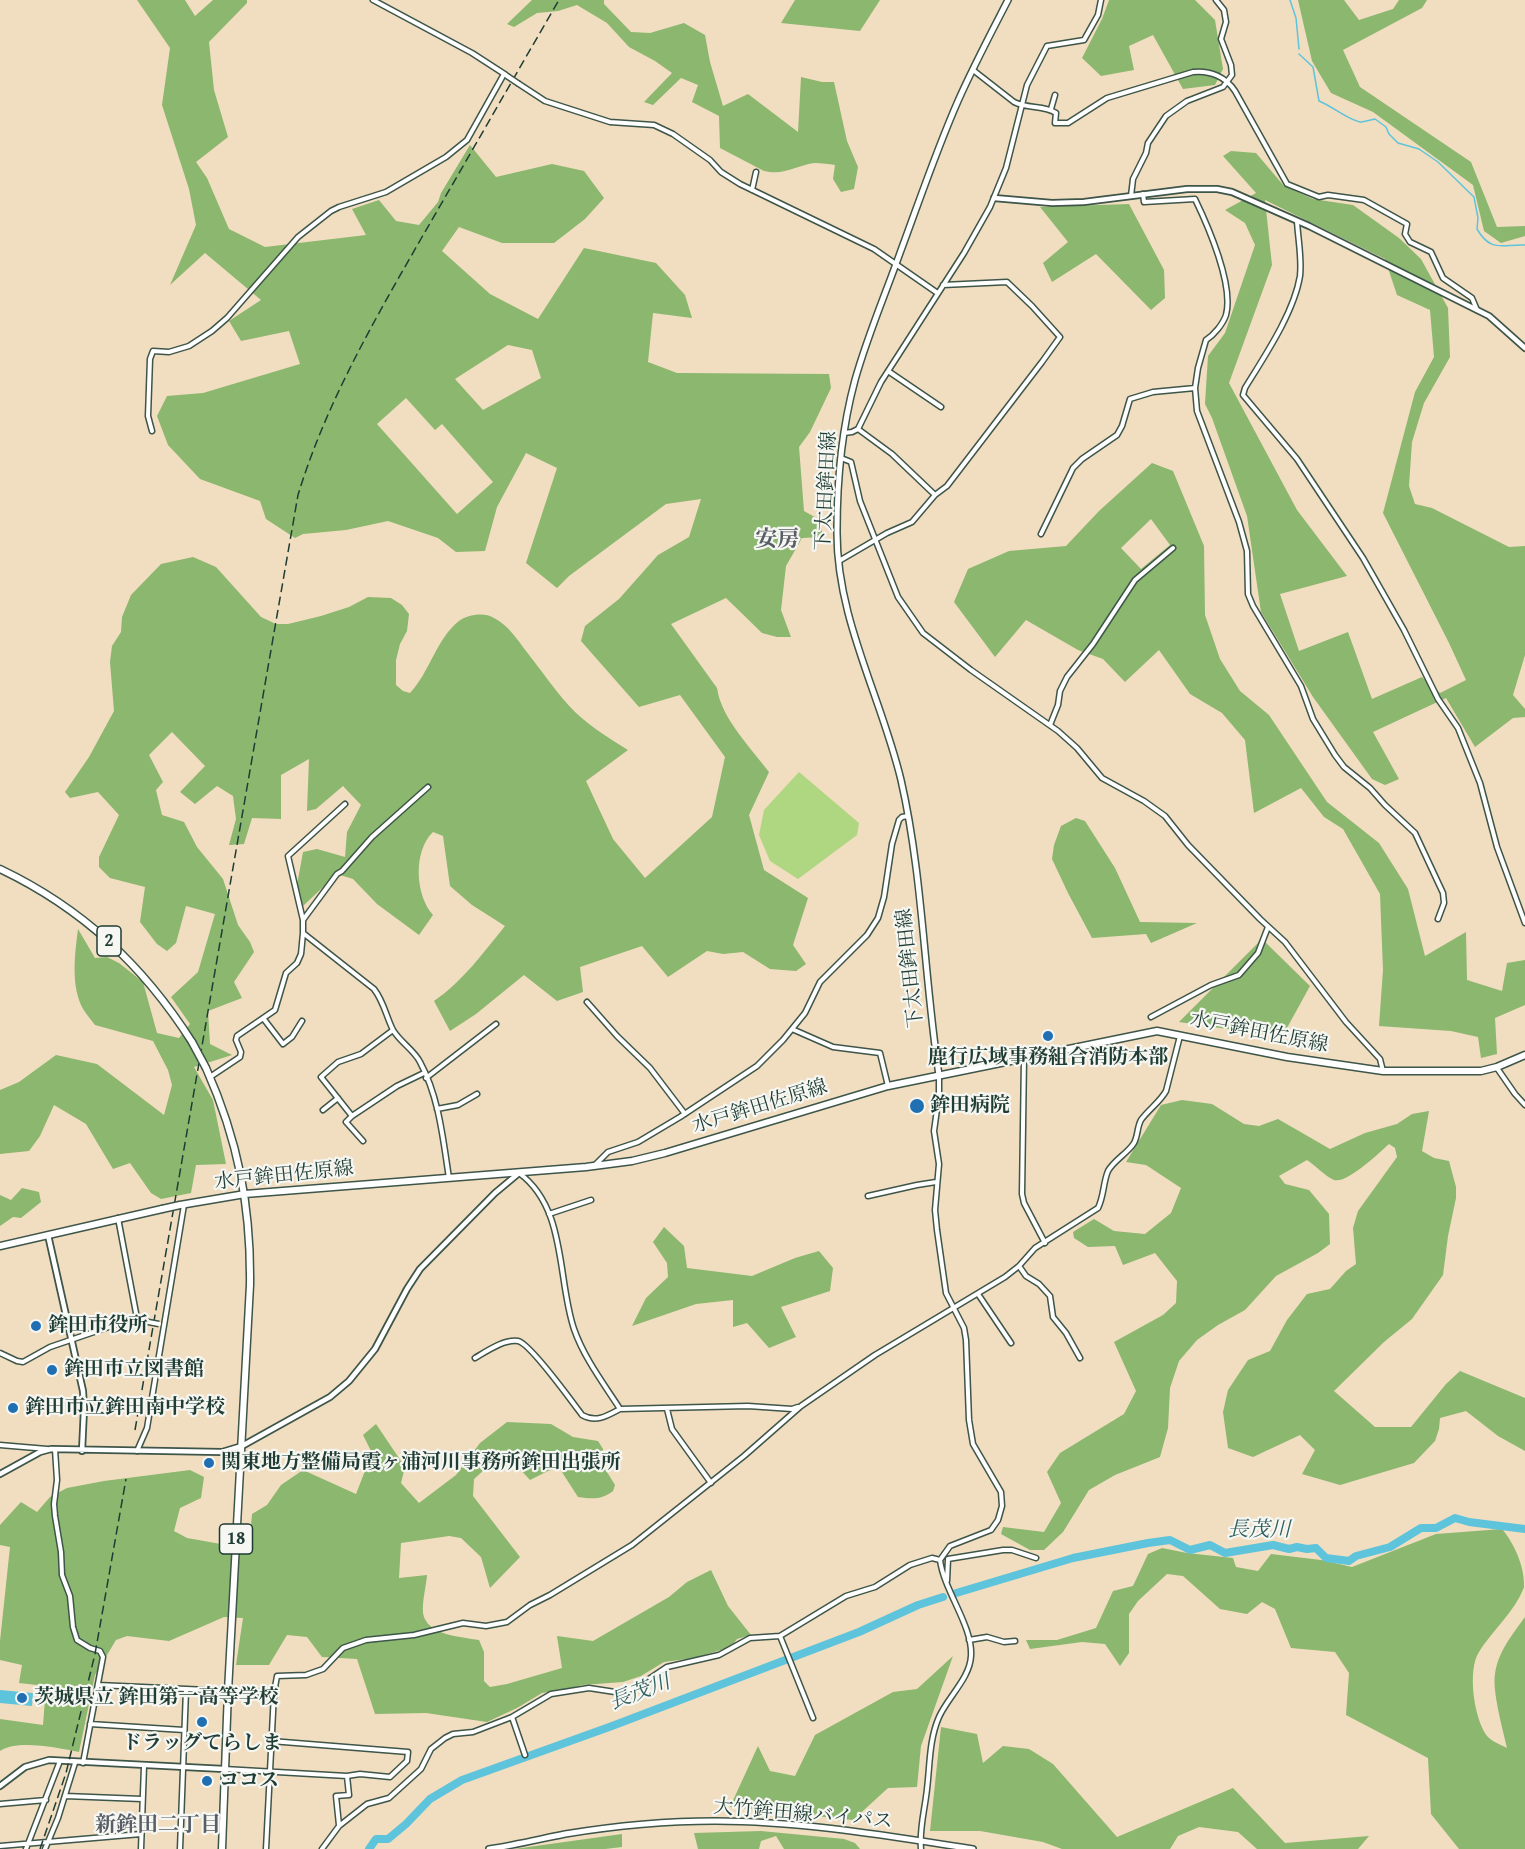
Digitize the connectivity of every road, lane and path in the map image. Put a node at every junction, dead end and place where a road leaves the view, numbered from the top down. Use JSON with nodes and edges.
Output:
{"nodes":[{"id":1,"x":373,"y":0,"type":"edge"},
{"id":2,"x":1008,"y":0,"type":"edge"},
{"id":3,"x":1101,"y":0,"type":"edge"},
{"id":4,"x":1216,"y":0,"type":"edge"},
{"id":5,"x":973,"y":70,"type":"junction"},
{"id":6,"x":505,"y":75,"type":"junction"},
{"id":7,"x":1228,"y":81,"type":"junction"},
{"id":8,"x":1055,"y":96,"type":"dead end"},
{"id":9,"x":1021,"y":106,"type":"junction"},
{"id":10,"x":1051,"y":109,"type":"junction"},
{"id":11,"x":756,"y":172,"type":"dead end"},
{"id":12,"x":752,"y":190,"type":"junction"},
{"id":13,"x":1143,"y":194,"type":"junction"},
{"id":14,"x":1131,"y":196,"type":"junction"},
{"id":15,"x":994,"y":198,"type":"junction"},
{"id":16,"x":1297,"y":220,"type":"junction"},
{"id":17,"x":896,"y":265,"type":"junction"},
{"id":18,"x":942,"y":285,"type":"junction"},
{"id":19,"x":937,"y":292,"type":"junction"},
{"id":20,"x":1478,"y":310,"type":"junction"},
{"id":21,"x":1525,"y":348,"type":"edge"},
{"id":22,"x":888,"y":370,"type":"junction"},
{"id":23,"x":1195,"y":388,"type":"junction"},
{"id":24,"x":941,"y":407,"type":"dead end"},
{"id":25,"x":858,"y":429,"type":"junction"},
{"id":26,"x":152,"y":431,"type":"dead end"},
{"id":27,"x":844,"y":433,"type":"junction"},
{"id":28,"x":841,"y":458,"type":"junction"},
{"id":29,"x":935,"y":495,"type":"junction"},
{"id":30,"x":1041,"y":534,"type":"dead end"},
{"id":31,"x":874,"y":540,"type":"junction"},
{"id":32,"x":1173,"y":548,"type":"dead end"},
{"id":33,"x":839,"y":561,"type":"junction"},
{"id":34,"x":1050,"y":724,"type":"junction"},
{"id":35,"x":428,"y":787,"type":"dead end"},
{"id":36,"x":345,"y":804,"type":"dead end"},
{"id":37,"x":908,"y":816,"type":"junction"},
{"id":38,"x":0,"y":869,"type":"edge"},
{"id":39,"x":1438,"y":920,"type":"dead end"},
{"id":40,"x":303,"y":921,"type":"junction"},
{"id":41,"x":1525,"y":923,"type":"edge"},
{"id":42,"x":1268,"y":927,"type":"junction"},
{"id":43,"x":303,"y":933,"type":"junction"},
{"id":44,"x":587,"y":1002,"type":"dead end"},
{"id":45,"x":1151,"y":1017,"type":"dead end"},
{"id":46,"x":263,"y":1018,"type":"junction"},
{"id":47,"x":302,"y":1021,"type":"dead end"},
{"id":48,"x":496,"y":1024,"type":"dead end"},
{"id":49,"x":792,"y":1029,"type":"junction"},
{"id":50,"x":393,"y":1030,"type":"junction"},
{"id":51,"x":1180,"y":1035,"type":"junction"},
{"id":52,"x":1525,"y":1055,"type":"edge"},
{"id":53,"x":1024,"y":1058,"type":"junction"},
{"id":54,"x":1497,"y":1067,"type":"junction"},
{"id":55,"x":1383,"y":1071,"type":"junction"},
{"id":56,"x":939,"y":1075,"type":"junction"},
{"id":57,"x":425,"y":1076,"type":"junction"},
{"id":58,"x":210,"y":1077,"type":"junction"},
{"id":59,"x":888,"y":1086,"type":"junction"},
{"id":60,"x":477,"y":1094,"type":"dead end"},
{"id":61,"x":338,"y":1098,"type":"junction"},
{"id":62,"x":1525,"y":1105,"type":"edge"},
{"id":63,"x":437,"y":1109,"type":"junction"},
{"id":64,"x":323,"y":1110,"type":"dead end"},
{"id":65,"x":685,"y":1114,"type":"junction"},
{"id":66,"x":352,"y":1116,"type":"junction"},
{"id":67,"x":363,"y":1141,"type":"dead end"},
{"id":68,"x":594,"y":1166,"type":"junction"},
{"id":69,"x":519,"y":1173,"type":"junction"},
{"id":70,"x":449,"y":1178,"type":"junction"},
{"id":71,"x":936,"y":1182,"type":"junction"},
{"id":72,"x":245,"y":1194,"type":"junction"},
{"id":73,"x":868,"y":1196,"type":"dead end"},
{"id":74,"x":591,"y":1200,"type":"dead end"},
{"id":75,"x":182,"y":1205,"type":"junction"},
{"id":76,"x":549,"y":1214,"type":"junction"},
{"id":77,"x":117,"y":1218,"type":"junction"},
{"id":78,"x":48,"y":1235,"type":"junction"},
{"id":79,"x":1045,"y":1243,"type":"junction"},
{"id":80,"x":0,"y":1246,"type":"edge"},
{"id":81,"x":1019,"y":1266,"type":"junction"},
{"id":82,"x":978,"y":1294,"type":"junction"},
{"id":83,"x":954,"y":1309,"type":"junction"},
{"id":84,"x":135,"y":1318,"type":"junction"},
{"id":85,"x":165,"y":1325,"type":"junction"},
{"id":86,"x":71,"y":1340,"type":"junction"},
{"id":87,"x":1011,"y":1343,"type":"dead end"},
{"id":88,"x":0,"y":1353,"type":"edge"},
{"id":89,"x":475,"y":1358,"type":"dead end"},
{"id":90,"x":1080,"y":1358,"type":"dead end"},
{"id":91,"x":801,"y":1406,"type":"junction"},
{"id":92,"x":620,"y":1409,"type":"junction"},
{"id":93,"x":667,"y":1409,"type":"junction"},
{"id":94,"x":0,"y":1445,"type":"edge"},
{"id":95,"x":242,"y":1446,"type":"junction"},
{"id":96,"x":47,"y":1449,"type":"junction"},
{"id":97,"x":55,"y":1449,"type":"junction"},
{"id":98,"x":82,"y":1450,"type":"junction"},
{"id":99,"x":137,"y":1452,"type":"junction"},
{"id":100,"x":0,"y":1474,"type":"edge"},
{"id":101,"x":711,"y":1483,"type":"junction"},
{"id":102,"x":1036,"y":1558,"type":"dead end"},
{"id":103,"x":940,"y":1560,"type":"junction"},
{"id":104,"x":946,"y":1581,"type":"junction"},
{"id":105,"x":780,"y":1636,"type":"junction"},
{"id":106,"x":969,"y":1640,"type":"junction"},
{"id":107,"x":1015,"y":1641,"type":"dead end"},
{"id":108,"x":98,"y":1685,"type":"junction"},
{"id":109,"x":186,"y":1690,"type":"junction"},
{"id":110,"x":228,"y":1691,"type":"junction"},
{"id":111,"x":273,"y":1694,"type":"junction"},
{"id":112,"x":512,"y":1717,"type":"junction"},
{"id":113,"x":813,"y":1718,"type":"dead end"},
{"id":114,"x":90,"y":1724,"type":"junction"},
{"id":115,"x":184,"y":1730,"type":"junction"},
{"id":116,"x":271,"y":1742,"type":"junction"},
{"id":117,"x":525,"y":1755,"type":"dead end"},
{"id":118,"x":60,"y":1761,"type":"junction"},
{"id":119,"x":75,"y":1762,"type":"junction"},
{"id":120,"x":82,"y":1763,"type":"junction"},
{"id":121,"x":144,"y":1766,"type":"junction"},
{"id":122,"x":182,"y":1768,"type":"junction"},
{"id":123,"x":225,"y":1770,"type":"junction"},
{"id":124,"x":270,"y":1772,"type":"junction"},
{"id":125,"x":347,"y":1776,"type":"junction"},
{"id":126,"x":0,"y":1786,"type":"edge"},
{"id":127,"x":65,"y":1796,"type":"junction"},
{"id":128,"x":142,"y":1799,"type":"junction"},
{"id":129,"x":46,"y":1800,"type":"junction"},
{"id":130,"x":0,"y":1804,"type":"edge"},
{"id":131,"x":339,"y":1826,"type":"junction"},
{"id":132,"x":141,"y":1834,"type":"junction"},
{"id":133,"x":920,"y":1841,"type":"junction"},
{"id":134,"x":48,"y":1842,"type":"junction"},
{"id":135,"x":29,"y":1843,"type":"junction"},
{"id":136,"x":0,"y":1846,"type":"edge"},
{"id":137,"x":26,"y":1849,"type":"edge"},
{"id":138,"x":45,"y":1849,"type":"edge"},
{"id":139,"x":141,"y":1849,"type":"edge"},
{"id":140,"x":180,"y":1849,"type":"edge"},
{"id":141,"x":222,"y":1849,"type":"edge"},
{"id":142,"x":266,"y":1849,"type":"edge"},
{"id":143,"x":322,"y":1849,"type":"edge"},
{"id":144,"x":489,"y":1849,"type":"edge"},
{"id":145,"x":921,"y":1849,"type":"edge"},
{"id":146,"x":973,"y":1849,"type":"edge"}],
"edges":[{"from":1,"to":6,"type":"street"},
{"from":2,"to":5,"type":"main road","name":"下太田鉾田線"},
{"from":3,"to":9,"type":"street"},
{"from":4,"to":7,"type":"street"},
{"from":5,"to":9,"type":"street"},
{"from":5,"to":17,"type":"main road","name":"下太田鉾田線"},
{"from":6,"to":12,"type":"street","bridge":true},
{"from":6,"to":26,"type":"street"},
{"from":7,"to":10,"type":"street"},
{"from":7,"to":14,"type":"street"},
{"from":7,"to":20,"type":"street"},
{"from":8,"to":10,"type":"street"},
{"from":9,"to":10,"type":"street"},
{"from":9,"to":15,"type":"street"},
{"from":11,"to":12,"type":"street"},
{"from":12,"to":17,"type":"street"},
{"from":13,"to":14,"type":"street"},
{"from":13,"to":16,"type":"street"},
{"from":13,"to":23,"type":"street"},
{"from":14,"to":15,"type":"street"},
{"from":15,"to":18,"type":"street"},
{"from":16,"to":20,"type":"street"},
{"from":16,"to":41,"type":"street"},
{"from":17,"to":19,"type":"street"},
{"from":17,"to":27,"type":"main road","name":"下太田鉾田線"},
{"from":18,"to":19,"type":"street"},
{"from":18,"to":29,"type":"street"},
{"from":19,"to":22,"type":"street"},
{"from":20,"to":21,"type":"street"},
{"from":22,"to":24,"type":"street"},
{"from":22,"to":25,"type":"street"},
{"from":23,"to":30,"type":"street"},
{"from":23,"to":39,"type":"street"},
{"from":25,"to":27,"type":"street"},
{"from":25,"to":29,"type":"street"},
{"from":27,"to":28,"type":"main road","name":"下太田鉾田線"},
{"from":28,"to":31,"type":"street"},
{"from":28,"to":33,"type":"main road","name":"下太田鉾田線"},
{"from":29,"to":31,"type":"street"},
{"from":31,"to":33,"type":"street"},
{"from":31,"to":34,"type":"street"},
{"from":32,"to":34,"type":"street"},
{"from":33,"to":37,"type":"main road","name":"下太田鉾田線"},
{"from":34,"to":42,"type":"street"},
{"from":35,"to":40,"type":"street"},
{"from":36,"to":40,"type":"street"},
{"from":37,"to":49,"type":"street"},
{"from":37,"to":56,"type":"main road","name":"下太田鉾田線"},
{"from":38,"to":58,"type":"main road","number":"2","bridge":true},
{"from":40,"to":43,"type":"street"},
{"from":42,"to":45,"type":"street"},
{"from":42,"to":55,"type":"street"},
{"from":43,"to":46,"type":"street"},
{"from":43,"to":50,"type":"street"},
{"from":44,"to":65,"type":"street"},
{"from":46,"to":47,"type":"street"},
{"from":46,"to":58,"type":"street"},
{"from":48,"to":57,"type":"street"},
{"from":49,"to":59,"type":"street"},
{"from":49,"to":65,"type":"street"},
{"from":50,"to":57,"type":"street"},
{"from":50,"to":61,"type":"street"},
{"from":51,"to":53,"type":"main road","name":"水戸鉾田佐原線"},
{"from":51,"to":55,"type":"main road","name":"水戸鉾田佐原線"},
{"from":51,"to":79,"type":"street"},
{"from":52,"to":54,"type":"main road","name":"水戸鉾田佐原線"},
{"from":53,"to":56,"type":"main road","name":"水戸鉾田佐原線"},
{"from":53,"to":79,"type":"street"},
{"from":54,"to":55,"type":"main road","name":"水戸鉾田佐原線"},
{"from":54,"to":62,"type":"street"},
{"from":56,"to":59,"type":"main road","name":"水戸鉾田佐原線"},
{"from":56,"to":71,"type":"street"},
{"from":57,"to":63,"type":"street"},
{"from":57,"to":66,"type":"street"},
{"from":58,"to":72,"type":"main road","number":"2"},
{"from":59,"to":68,"type":"main road","name":"水戸鉾田佐原線"},
{"from":60,"to":63,"type":"street"},
{"from":61,"to":64,"type":"street"},
{"from":61,"to":66,"type":"street"},
{"from":63,"to":70,"type":"street"},
{"from":65,"to":68,"type":"street"},
{"from":66,"to":67,"type":"street"},
{"from":68,"to":69,"type":"main road","name":"水戸鉾田佐原線"},
{"from":69,"to":70,"type":"main road","name":"水戸鉾田佐原線"},
{"from":69,"to":76,"type":"street"},
{"from":69,"to":95,"type":"street"},
{"from":70,"to":72,"type":"main road","name":"水戸鉾田佐原線"},
{"from":71,"to":73,"type":"street"},
{"from":71,"to":83,"type":"street"},
{"from":72,"to":75,"type":"main road","name":"水戸鉾田佐原線"},
{"from":72,"to":95,"type":"main road","number":"18"},
{"from":74,"to":76,"type":"street"},
{"from":75,"to":77,"type":"main road","name":"水戸鉾田佐原線","bridge":true},
{"from":75,"to":85,"type":"street"},
{"from":76,"to":92,"type":"street"},
{"from":77,"to":78,"type":"main road","name":"水戸鉾田佐原線"},
{"from":77,"to":84,"type":"street"},
{"from":78,"to":80,"type":"main road","name":"水戸鉾田佐原線"},
{"from":78,"to":86,"type":"street"},
{"from":79,"to":81,"type":"street"},
{"from":81,"to":82,"type":"street"},
{"from":81,"to":90,"type":"street"},
{"from":82,"to":83,"type":"street"},
{"from":82,"to":87,"type":"street"},
{"from":83,"to":91,"type":"street"},
{"from":83,"to":103,"type":"street"},
{"from":84,"to":85,"type":"street","bridge":true},
{"from":84,"to":86,"type":"street"},
{"from":85,"to":99,"type":"street"},
{"from":86,"to":88,"type":"street"},
{"from":86,"to":98,"type":"street"},
{"from":89,"to":92,"type":"street"},
{"from":91,"to":93,"type":"street"},
{"from":91,"to":101,"type":"street"},
{"from":92,"to":93,"type":"street"},
{"from":93,"to":101,"type":"street"},
{"from":94,"to":96,"type":"street"},
{"from":95,"to":99,"type":"street"},
{"from":95,"to":110,"type":"main road","number":"18"},
{"from":96,"to":97,"type":"street"},
{"from":96,"to":100,"type":"street"},
{"from":97,"to":98,"type":"street"},
{"from":97,"to":108,"type":"street"},
{"from":98,"to":99,"type":"street"},
{"from":101,"to":111,"type":"street"},
{"from":102,"to":104,"type":"street"},
{"from":103,"to":104,"type":"street"},
{"from":103,"to":105,"type":"street"},
{"from":104,"to":106,"type":"street"},
{"from":105,"to":112,"type":"street"},
{"from":105,"to":113,"type":"street"},
{"from":106,"to":107,"type":"street"},
{"from":106,"to":133,"type":"street"},
{"from":108,"to":109,"type":"street"},
{"from":108,"to":114,"type":"street"},
{"from":109,"to":110,"type":"street"},
{"from":109,"to":115,"type":"street"},
{"from":110,"to":111,"type":"street"},
{"from":110,"to":123,"type":"main road","number":"18"},
{"from":111,"to":116,"type":"street"},
{"from":112,"to":117,"type":"street"},
{"from":112,"to":131,"type":"street"},
{"from":114,"to":115,"type":"street"},
{"from":114,"to":120,"type":"street"},
{"from":115,"to":122,"type":"street"},
{"from":116,"to":124,"type":"street"},
{"from":116,"to":125,"type":"street"},
{"from":118,"to":119,"type":"street"},
{"from":118,"to":126,"type":"street"},
{"from":118,"to":129,"type":"street"},
{"from":119,"to":120,"type":"street"},
{"from":119,"to":127,"type":"street"},
{"from":120,"to":121,"type":"street"},
{"from":121,"to":122,"type":"street"},
{"from":121,"to":128,"type":"street"},
{"from":122,"to":123,"type":"street"},
{"from":122,"to":140,"type":"street"},
{"from":123,"to":124,"type":"street"},
{"from":123,"to":141,"type":"main road","number":"18"},
{"from":124,"to":125,"type":"street"},
{"from":124,"to":142,"type":"street"},
{"from":125,"to":131,"type":"street"},
{"from":127,"to":128,"type":"street"},
{"from":127,"to":134,"type":"street"},
{"from":128,"to":132,"type":"street"},
{"from":129,"to":130,"type":"street"},
{"from":129,"to":135,"type":"street"},
{"from":131,"to":143,"type":"street"},
{"from":132,"to":134,"type":"street"},
{"from":132,"to":139,"type":"street"},
{"from":133,"to":144,"type":"main road","name":"大竹鉾田線バイパス"},
{"from":133,"to":145,"type":"street"},
{"from":133,"to":146,"type":"main road","name":"大竹鉾田線バイパス"},
{"from":134,"to":135,"type":"street"},
{"from":134,"to":138,"type":"street"},
{"from":135,"to":136,"type":"street"},
{"from":135,"to":137,"type":"street"}]}
